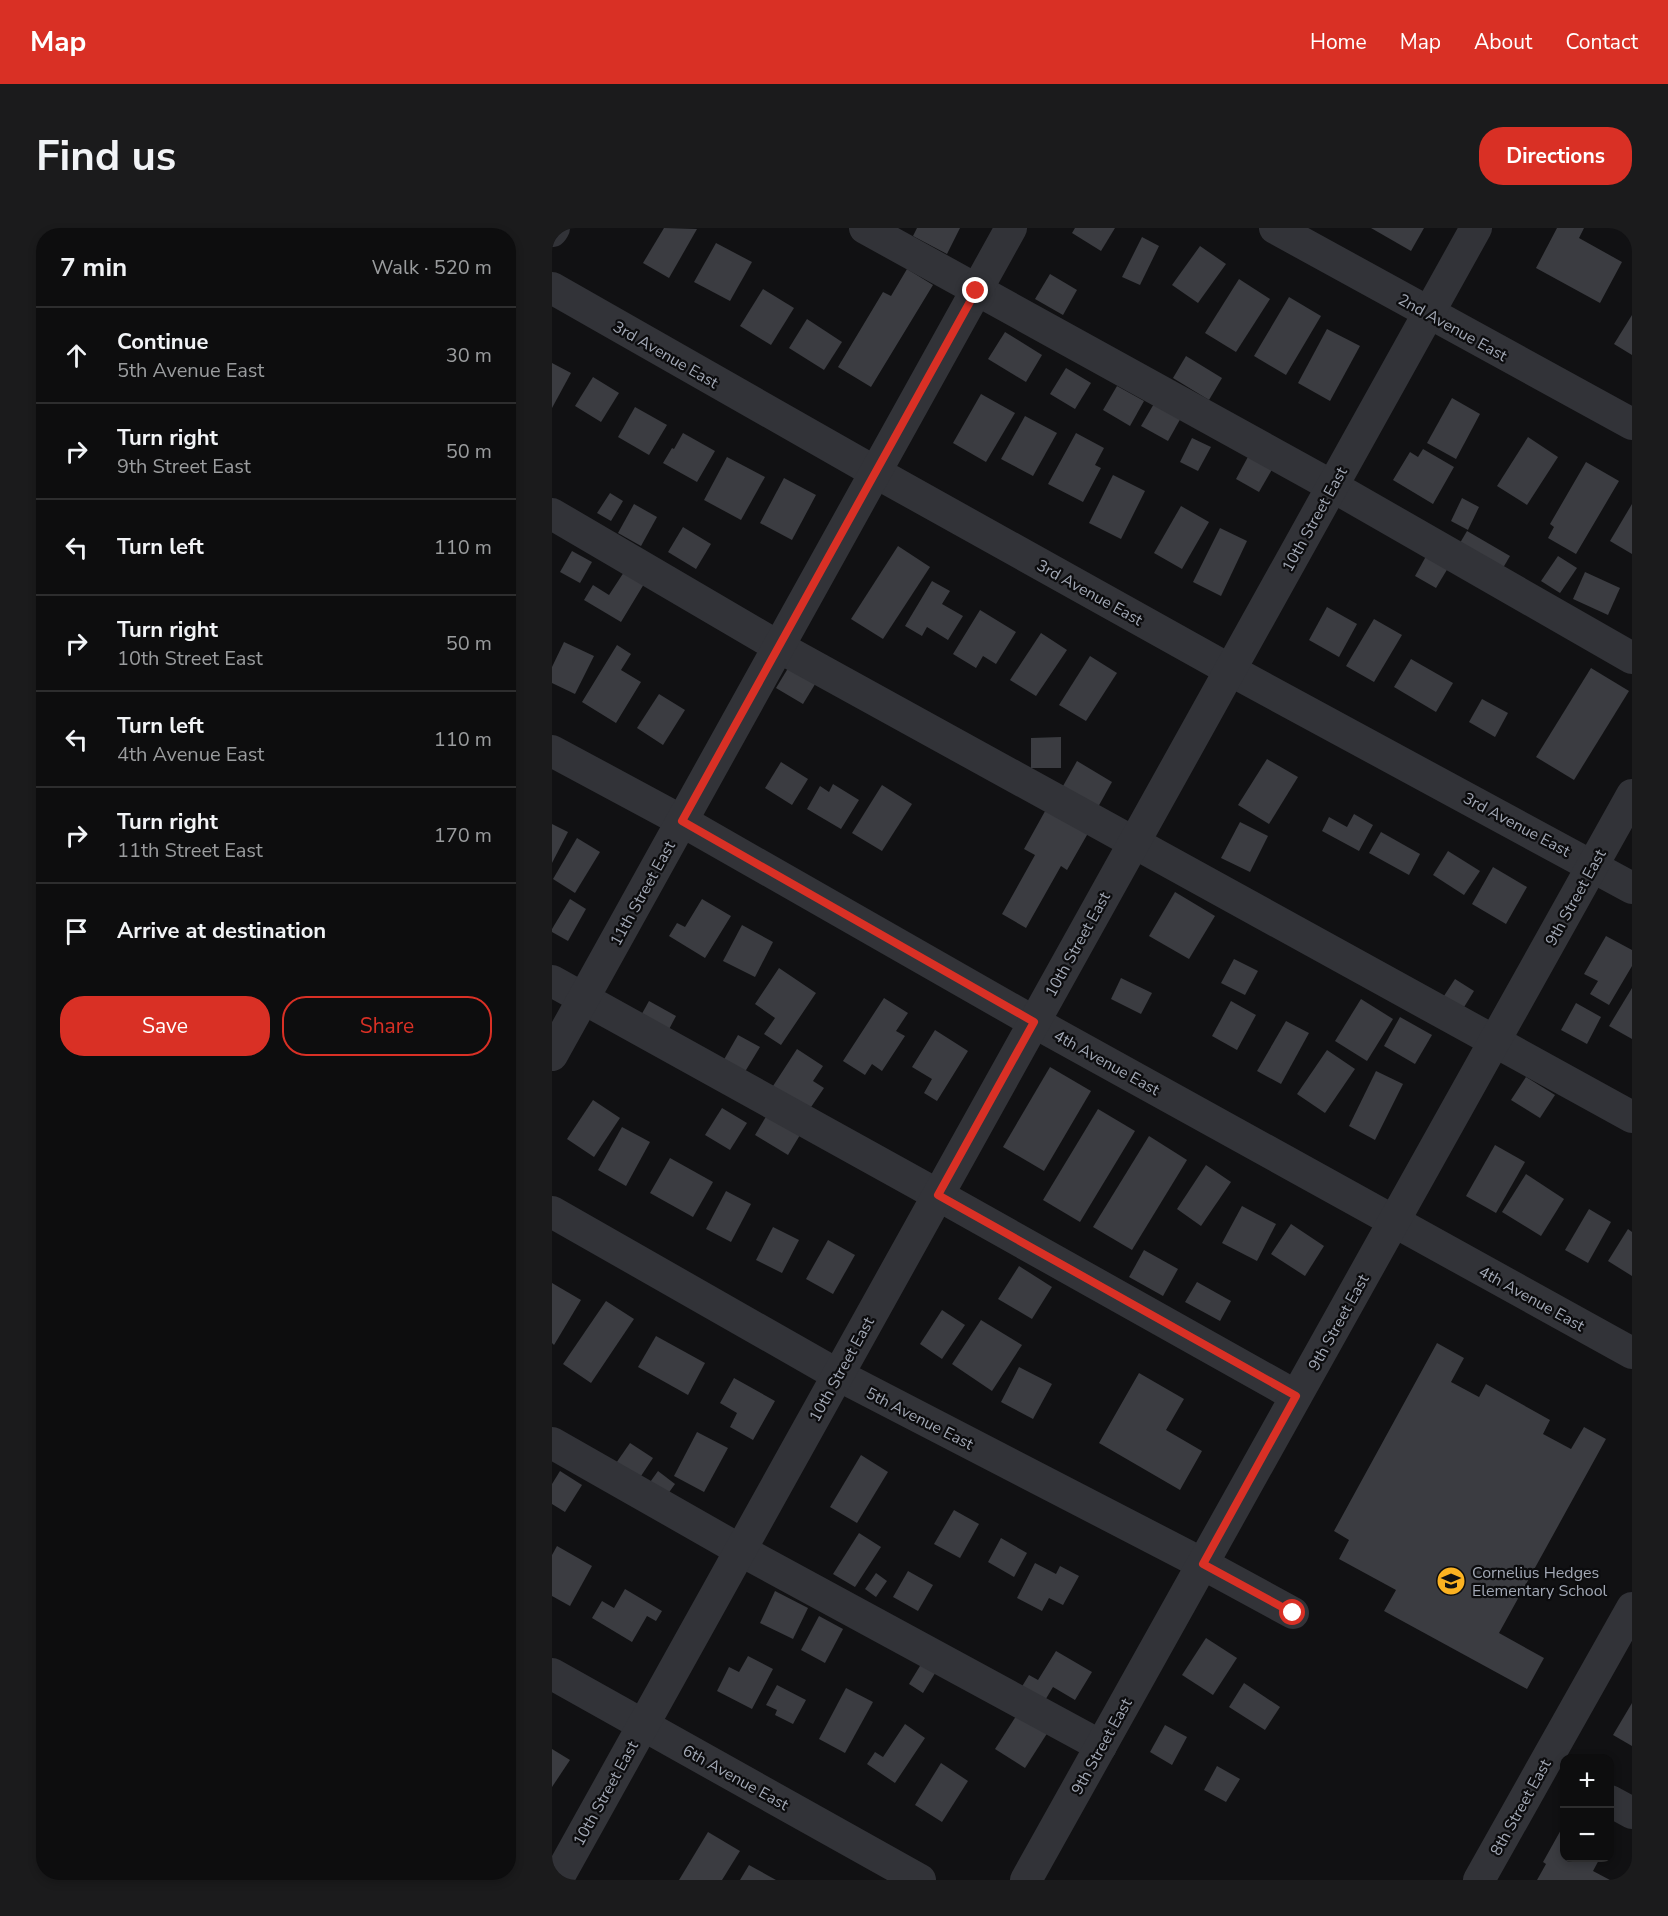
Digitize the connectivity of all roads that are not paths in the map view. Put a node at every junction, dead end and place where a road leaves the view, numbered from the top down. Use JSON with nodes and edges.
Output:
{"nodes":[{"id":1,"x":865,"y":228,"type":"edge"},
{"id":2,"x":1011,"y":228,"type":"edge"},
{"id":3,"x":1275,"y":228,"type":"edge"},
{"id":4,"x":1476,"y":228,"type":"edge"},
{"id":5,"x":552,"y":288,"type":"edge"},
{"id":6,"x":976,"y":291,"type":"junction"},
{"id":7,"x":1428,"y":313,"type":"junction"},
{"id":8,"x":1632,"y":424,"type":"edge"},
{"id":9,"x":875,"y":472,"type":"junction"},
{"id":10,"x":1332,"y":486,"type":"junction"},
{"id":11,"x":552,"y":514,"type":"edge"},
{"id":12,"x":778,"y":647,"type":"junction"},
{"id":13,"x":1632,"y":658,"type":"edge"},
{"id":14,"x":1230,"y":670,"type":"junction"},
{"id":15,"x":552,"y":751,"type":"edge"},
{"id":16,"x":1632,"y":795,"type":"edge"},
{"id":17,"x":682,"y":821,"type":"junction"},
{"id":18,"x":1134,"y":841,"type":"junction"},
{"id":19,"x":1593,"y":865,"type":"junction"},
{"id":20,"x":1632,"y":888,"type":"edge"},
{"id":21,"x":552,"y":981,"type":"edge"},
{"id":22,"x":583,"y":999,"type":"junction"},
{"id":23,"x":1034,"y":1022,"type":"junction"},
{"id":24,"x":1495,"y":1041,"type":"junction"},
{"id":25,"x":552,"y":1055,"type":"edge"},
{"id":26,"x":1632,"y":1117,"type":"edge"},
{"id":27,"x":938,"y":1195,"type":"junction"},
{"id":28,"x":552,"y":1212,"type":"edge"},
{"id":29,"x":1394,"y":1221,"type":"junction"},
{"id":30,"x":1632,"y":1353,"type":"edge"},
{"id":31,"x":838,"y":1375,"type":"junction"},
{"id":32,"x":1296,"y":1396,"type":"junction"},
{"id":33,"x":552,"y":1443,"type":"edge"},
{"id":34,"x":740,"y":1550,"type":"junction"},
{"id":35,"x":1203,"y":1564,"type":"junction"},
{"id":36,"x":1632,"y":1608,"type":"edge"},
{"id":37,"x":1293,"y":1613,"type":"dead end"},
{"id":38,"x":552,"y":1674,"type":"edge"},
{"id":39,"x":643,"y":1725,"type":"junction"},
{"id":40,"x":1101,"y":1746,"type":"junction"},
{"id":41,"x":1554,"y":1770,"type":"edge"},
{"id":42,"x":1614,"y":1803,"type":"edge"},
{"id":43,"x":1632,"y":1813,"type":"edge"},
{"id":44,"x":557,"y":1880,"type":"edge"},
{"id":45,"x":920,"y":1880,"type":"edge"},
{"id":46,"x":1026,"y":1880,"type":"edge"},
{"id":47,"x":1479,"y":1880,"type":"edge"}],
"edges":[{"from":1,"to":6,"type":"street"},
{"from":2,"to":6,"type":"street","name":"11th Street East"},
{"from":3,"to":7,"type":"street","name":"2nd Avenue East"},
{"from":4,"to":7,"type":"street","name":"10th Street East"},
{"from":5,"to":9,"type":"street","name":"3rd Avenue East"},
{"from":6,"to":9,"type":"street","name":"11th Street East"},
{"from":6,"to":10,"type":"street"},
{"from":7,"to":8,"type":"street","name":"2nd Avenue East"},
{"from":7,"to":10,"type":"street","name":"10th Street East"},
{"from":9,"to":12,"type":"street","name":"11th Street East"},
{"from":9,"to":14,"type":"street","name":"3rd Avenue East"},
{"from":10,"to":13,"type":"street"},
{"from":10,"to":14,"type":"street","name":"10th Street East"},
{"from":11,"to":12,"type":"street"},
{"from":12,"to":17,"type":"street","name":"11th Street East"},
{"from":12,"to":18,"type":"street"},
{"from":14,"to":18,"type":"street","name":"10th Street East"},
{"from":14,"to":19,"type":"street","name":"3rd Avenue East"},
{"from":15,"to":17,"type":"street","name":"4th Avenue East"},
{"from":16,"to":19,"type":"street","name":"9th Street East"},
{"from":17,"to":22,"type":"street","name":"11th Street East"},
{"from":17,"to":23,"type":"street","name":"4th Avenue East"},
{"from":18,"to":23,"type":"street","name":"10th Street East"},
{"from":18,"to":24,"type":"street"},
{"from":19,"to":20,"type":"street","name":"3rd Avenue East"},
{"from":19,"to":24,"type":"street","name":"9th Street East"},
{"from":21,"to":22,"type":"street"},
{"from":22,"to":25,"type":"street","name":"11th Street East"},
{"from":22,"to":27,"type":"street"},
{"from":23,"to":27,"type":"street","name":"10th Street East"},
{"from":23,"to":29,"type":"street","name":"4th Avenue East"},
{"from":24,"to":26,"type":"street"},
{"from":24,"to":29,"type":"street","name":"9th Street East"},
{"from":27,"to":31,"type":"street","name":"10th Street East"},
{"from":27,"to":32,"type":"street"},
{"from":28,"to":31,"type":"street","name":"5th Avenue East"},
{"from":29,"to":30,"type":"street","name":"4th Avenue East"},
{"from":29,"to":32,"type":"street","name":"9th Street East"},
{"from":31,"to":34,"type":"street","name":"10th Street East"},
{"from":31,"to":35,"type":"street","name":"5th Avenue East"},
{"from":32,"to":35,"type":"street","name":"9th Street East"},
{"from":33,"to":34,"type":"street"},
{"from":34,"to":39,"type":"street","name":"10th Street East"},
{"from":34,"to":40,"type":"street"},
{"from":35,"to":37,"type":"street","name":"5th Avenue East"},
{"from":35,"to":40,"type":"street","name":"9th Street East"},
{"from":36,"to":41,"type":"street","name":"8th Street East"},
{"from":38,"to":39,"type":"street","name":"6th Avenue East"},
{"from":39,"to":44,"type":"street","name":"10th Street East"},
{"from":39,"to":45,"type":"street","name":"6th Avenue East"},
{"from":40,"to":46,"type":"street","name":"9th Street East"},
{"from":41,"to":47,"type":"street","name":"8th Street East"},
{"from":42,"to":43,"type":"street"}]}
